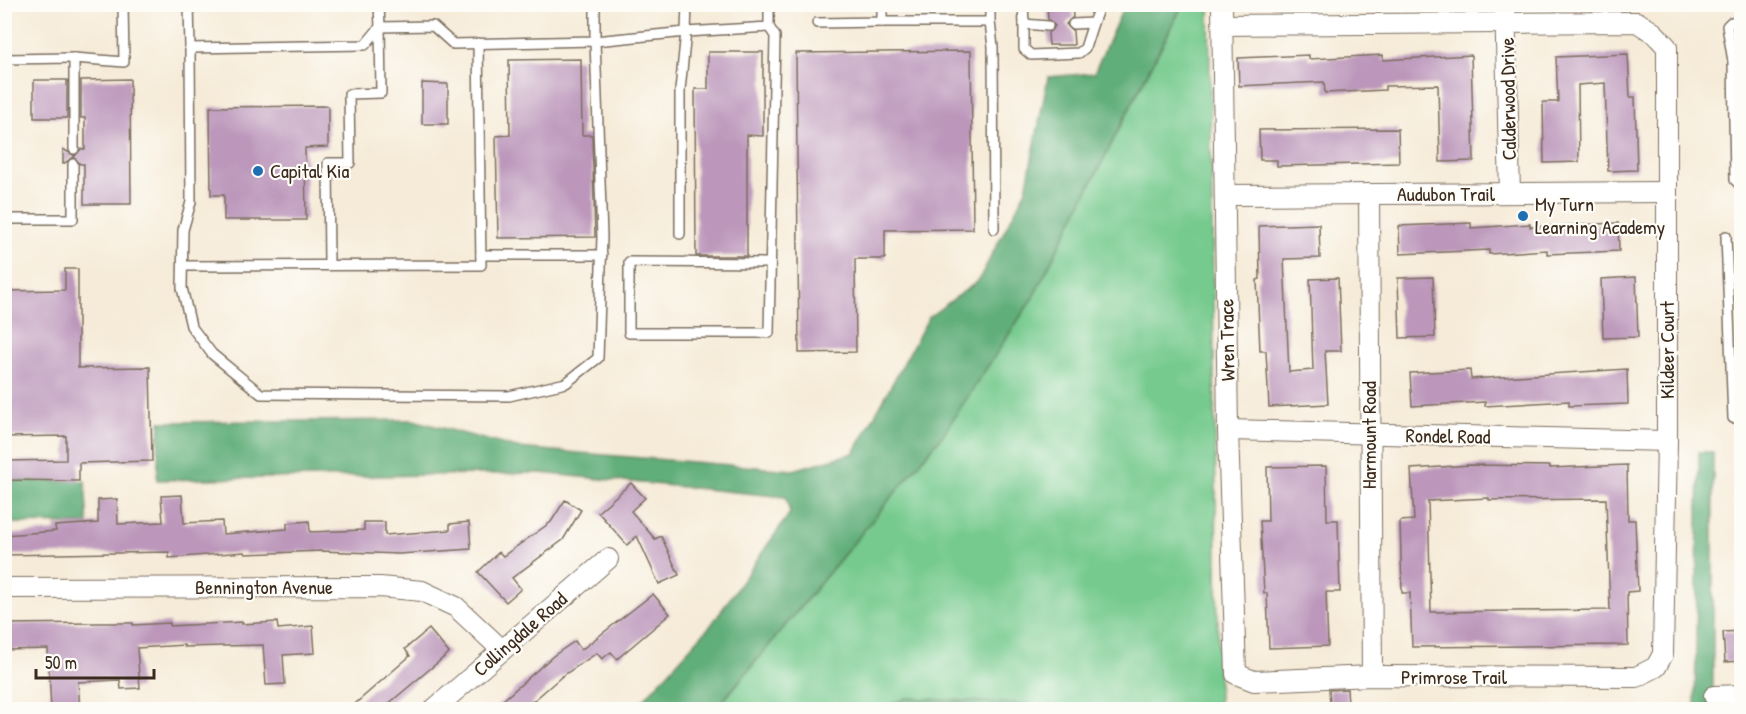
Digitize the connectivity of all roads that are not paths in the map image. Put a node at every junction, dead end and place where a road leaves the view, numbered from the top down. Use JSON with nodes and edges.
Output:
{"nodes":[{"id":1,"x":123,"y":4,"type":"edge"},
{"id":2,"x":189,"y":4,"type":"edge"},
{"id":3,"x":379,"y":4,"type":"edge"},
{"id":4,"x":595,"y":4,"type":"edge"},
{"id":5,"x":687,"y":4,"type":"edge"},
{"id":6,"x":769,"y":4,"type":"edge"},
{"id":7,"x":882,"y":4,"type":"edge"},
{"id":8,"x":990,"y":4,"type":"edge"},
{"id":9,"x":1023,"y":4,"type":"edge"},
{"id":10,"x":1100,"y":4,"type":"edge"},
{"id":11,"x":1222,"y":4,"type":"edge"},
{"id":12,"x":1505,"y":13,"type":"edge"},
{"id":13,"x":1742,"y":21,"type":"edge"},
{"id":14,"x":882,"y":22,"type":"junction"},
{"id":15,"x":990,"y":22,"type":"junction"},
{"id":16,"x":1093,"y":22,"type":"junction"},
{"id":17,"x":817,"y":23,"type":"dead end"},
{"id":18,"x":1024,"y":24,"type":"junction"},
{"id":19,"x":1073,"y":24,"type":"dead end"},
{"id":20,"x":1223,"y":25,"type":"junction"},
{"id":21,"x":1048,"y":26,"type":"dead end"},
{"id":22,"x":380,"y":27,"type":"junction"},
{"id":23,"x":769,"y":27,"type":"junction"},
{"id":24,"x":686,"y":32,"type":"junction"},
{"id":25,"x":595,"y":41,"type":"junction"},
{"id":26,"x":478,"y":43,"type":"junction"},
{"id":27,"x":190,"y":48,"type":"junction"},
{"id":28,"x":4,"y":58,"type":"edge"},
{"id":29,"x":74,"y":58,"type":"junction"},
{"id":30,"x":1737,"y":61,"type":"edge"},
{"id":31,"x":74,"y":149,"type":"dead end"},
{"id":32,"x":74,"y":164,"type":"dead end"},
{"id":33,"x":1742,"y":187,"type":"edge"},
{"id":34,"x":1666,"y":192,"type":"junction"},
{"id":35,"x":1510,"y":193,"type":"junction"},
{"id":36,"x":1369,"y":194,"type":"junction"},
{"id":37,"x":1225,"y":195,"type":"junction"},
{"id":38,"x":4,"y":219,"type":"edge"},
{"id":39,"x":994,"y":229,"type":"dead end"},
{"id":40,"x":680,"y":234,"type":"dead end"},
{"id":41,"x":1726,"y":236,"type":"dead end"},
{"id":42,"x":481,"y":255,"type":"junction"},
{"id":43,"x":602,"y":255,"type":"junction"},
{"id":44,"x":771,"y":263,"type":"junction"},
{"id":45,"x":329,"y":264,"type":"junction"},
{"id":46,"x":183,"y":266,"type":"junction"},
{"id":47,"x":1742,"y":417,"type":"edge"},
{"id":48,"x":1228,"y":430,"type":"junction"},
{"id":49,"x":1369,"y":434,"type":"junction"},
{"id":50,"x":1667,"y":441,"type":"junction"},
{"id":51,"x":608,"y":559,"type":"dead end"},
{"id":52,"x":4,"y":588,"type":"edge"},
{"id":53,"x":502,"y":650,"type":"junction"},
{"id":54,"x":1663,"y":654,"type":"joint"},
{"id":55,"x":1236,"y":674,"type":"joint"},
{"id":56,"x":1372,"y":676,"type":"junction"},
{"id":57,"x":1742,"y":695,"type":"edge"},
{"id":58,"x":1714,"y":696,"type":"dead end"},
{"id":59,"x":433,"y":710,"type":"edge"}],
"edges":[{"from":1,"to":29,"type":"lane"},
{"from":2,"to":27,"type":"lane"},
{"from":3,"to":22,"type":"lane"},
{"from":4,"to":25,"type":"lane"},
{"from":5,"to":24,"type":"lane"},
{"from":6,"to":23,"type":"lane"},
{"from":7,"to":14,"type":"lane"},
{"from":8,"to":15,"type":"lane"},
{"from":9,"to":18,"type":"lane"},
{"from":10,"to":16,"type":"lane"},
{"from":11,"to":20,"type":"street","name":"Wren Trace"},
{"from":12,"to":20,"type":"street"},
{"from":12,"to":34,"type":"street","name":"Kildeer Court"},
{"from":12,"to":35,"type":"street","name":"Calderwood Drive"},
{"from":13,"to":30,"type":"lane"},
{"from":14,"to":15,"type":"lane"},
{"from":14,"to":17,"type":"lane"},
{"from":15,"to":39,"type":"lane"},
{"from":16,"to":18,"type":"lane"},
{"from":16,"to":19,"type":"lane"},
{"from":18,"to":21,"type":"lane"},
{"from":20,"to":37,"type":"street","name":"Wren Trace"},
{"from":22,"to":26,"type":"lane"},
{"from":22,"to":27,"type":"lane"},
{"from":22,"to":45,"type":"lane"},
{"from":23,"to":24,"type":"lane"},
{"from":23,"to":44,"type":"lane"},
{"from":24,"to":25,"type":"lane"},
{"from":24,"to":40,"type":"lane"},
{"from":25,"to":26,"type":"lane"},
{"from":25,"to":43,"type":"lane"},
{"from":26,"to":42,"type":"lane"},
{"from":27,"to":46,"type":"lane"},
{"from":28,"to":29,"type":"lane"},
{"from":29,"to":31,"type":"lane"},
{"from":30,"to":33,"type":"lane"},
{"from":32,"to":38,"type":"lane"},
{"from":34,"to":35,"type":"street","name":"Audubon Trail"},
{"from":34,"to":50,"type":"street","name":"Kildeer Court"},
{"from":35,"to":36,"type":"street","name":"Audubon Trail"},
{"from":36,"to":37,"type":"street","name":"Audubon Trail"},
{"from":36,"to":49,"type":"street","name":"Harmount Road"},
{"from":37,"to":48,"type":"street","name":"Wren Trace"},
{"from":41,"to":47,"type":"lane"},
{"from":42,"to":43,"type":"lane"},
{"from":42,"to":45,"type":"lane"},
{"from":43,"to":46,"type":"lane"},
{"from":44,"to":44,"type":"lane"},
{"from":45,"to":46,"type":"lane"},
{"from":48,"to":49,"type":"street","name":"Rondel Road"},
{"from":48,"to":55,"type":"street","name":"Wren Trace"},
{"from":49,"to":50,"type":"street","name":"Rondel Road"},
{"from":49,"to":56,"type":"street","name":"Harmount Road"},
{"from":50,"to":54,"type":"street","name":"Kildeer Court"},
{"from":51,"to":53,"type":"street","name":"Collingdale Road"},
{"from":52,"to":53,"type":"street","name":"Bennington Avenue"},
{"from":53,"to":59,"type":"street","name":"Collingdale Road"},
{"from":54,"to":56,"type":"street","name":"Primrose Trail"},
{"from":55,"to":56,"type":"street","name":"Primrose Trail"},
{"from":57,"to":58,"type":"street"}]}
